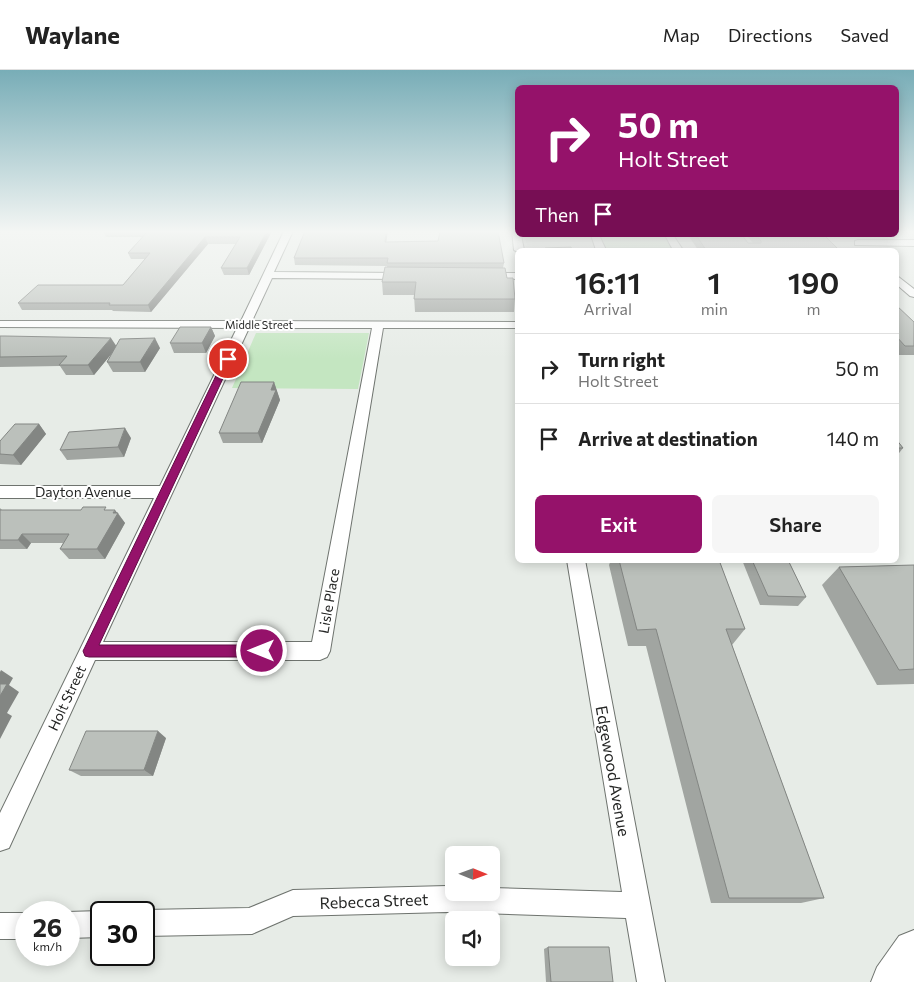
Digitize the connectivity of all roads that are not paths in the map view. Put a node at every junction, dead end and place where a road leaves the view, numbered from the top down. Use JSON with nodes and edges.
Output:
{"nodes":[{"id":1,"x":268,"y":275,"type":"joint"},
{"id":2,"x":418,"y":276,"type":"edge"},
{"id":3,"x":478,"y":276,"type":"edge"},
{"id":4,"x":515,"y":276,"type":"edge"},
{"id":5,"x":899,"y":281,"type":"edge"},
{"id":6,"x":914,"y":294,"type":"edge"},
{"id":7,"x":0,"y":324,"type":"edge"},
{"id":8,"x":244,"y":324,"type":"junction"},
{"id":9,"x":378,"y":325,"type":"junction"},
{"id":10,"x":515,"y":325,"type":"edge"},
{"id":11,"x":0,"y":492,"type":"edge"},
{"id":12,"x":165,"y":492,"type":"junction"},
{"id":13,"x":577,"y":563,"type":"edge"},
{"id":14,"x":89,"y":651,"type":"junction"},
{"id":15,"x":0,"y":840,"type":"edge"},
{"id":16,"x":638,"y":905,"type":"junction"},
{"id":17,"x":155,"y":924,"type":"edge"},
{"id":18,"x":0,"y":926,"type":"edge"},
{"id":19,"x":15,"y":926,"type":"edge"},
{"id":20,"x":651,"y":982,"type":"edge"}],
"edges":[{"from":1,"to":2,"type":"street"},
{"from":1,"to":8,"type":"street","name":"Holt Street"},
{"from":3,"to":4,"type":"street"},
{"from":5,"to":6,"type":"street"},
{"from":7,"to":8,"type":"street","name":"Middle Street"},
{"from":8,"to":9,"type":"street","name":"Middle Street"},
{"from":8,"to":12,"type":"street","name":"Holt Street"},
{"from":9,"to":10,"type":"street","name":"Middle Street"},
{"from":9,"to":14,"type":"street","name":"Lisle Place"},
{"from":11,"to":12,"type":"street","name":"Dayton Avenue"},
{"from":12,"to":14,"type":"street","name":"Holt Street"},
{"from":13,"to":16,"type":"street","name":"Edgewood Avenue"},
{"from":14,"to":15,"type":"street","name":"Holt Street"},
{"from":16,"to":17,"type":"street","name":"Rebecca Street"},
{"from":16,"to":20,"type":"street","name":"Edgewood Avenue"},
{"from":18,"to":19,"type":"street"}]}
